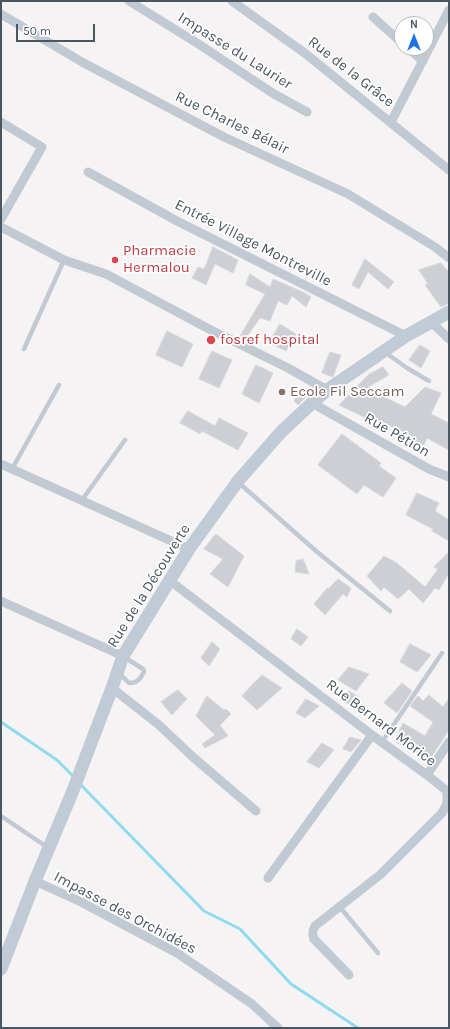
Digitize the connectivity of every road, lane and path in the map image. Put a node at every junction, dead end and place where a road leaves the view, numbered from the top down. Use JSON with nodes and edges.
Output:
{"nodes":[{"id":1,"x":129,"y":1,"type":"edge"},
{"id":2,"x":235,"y":2,"type":"edge"},
{"id":3,"x":449,"y":10,"type":"edge"},
{"id":4,"x":1,"y":14,"type":"edge"},
{"id":5,"x":373,"y":18,"type":"dead end"},
{"id":6,"x":394,"y":36,"type":"edge"},
{"id":7,"x":417,"y":56,"type":"edge"},
{"id":8,"x":422,"y":61,"type":"junction"},
{"id":9,"x":307,"y":112,"type":"dead end"},
{"id":10,"x":1,"y":122,"type":"edge"},
{"id":11,"x":391,"y":122,"type":"junction"},
{"id":12,"x":449,"y":170,"type":"edge"},
{"id":13,"x":88,"y":172,"type":"dead end"},
{"id":14,"x":1,"y":219,"type":"edge"},
{"id":15,"x":1,"y":227,"type":"edge"},
{"id":16,"x":449,"y":258,"type":"edge"},
{"id":17,"x":64,"y":260,"type":"junction"},
{"id":18,"x":449,"y":312,"type":"edge"},
{"id":19,"x":430,"y":322,"type":"junction"},
{"id":20,"x":406,"y":336,"type":"junction"},
{"id":21,"x":449,"y":339,"type":"edge"},
{"id":22,"x":24,"y":350,"type":"dead end"},
{"id":23,"x":384,"y":352,"type":"junction"},
{"id":24,"x":429,"y":381,"type":"dead end"},
{"id":25,"x":59,"y":385,"type":"dead end"},
{"id":26,"x":328,"y":390,"type":"junction"},
{"id":27,"x":312,"y":403,"type":"junction"},
{"id":28,"x":125,"y":440,"type":"dead end"},
{"id":29,"x":1,"y":464,"type":"edge"},
{"id":30,"x":12,"y":469,"type":"junction"},
{"id":31,"x":449,"y":477,"type":"edge"},
{"id":32,"x":238,"y":481,"type":"junction"},
{"id":33,"x":82,"y":500,"type":"junction"},
{"id":34,"x":190,"y":549,"type":"junction"},
{"id":35,"x":169,"y":580,"type":"junction"},
{"id":36,"x":1,"y":601,"type":"edge"},
{"id":37,"x":390,"y":611,"type":"dead end"},
{"id":38,"x":442,"y":653,"type":"dead end"},
{"id":39,"x":123,"y":656,"type":"junction"},
{"id":40,"x":118,"y":671,"type":"junction"},
{"id":41,"x":112,"y":688,"type":"junction"},
{"id":42,"x":372,"y":735,"type":"junction"},
{"id":43,"x":382,"y":742,"type":"junction"},
{"id":44,"x":449,"y":742,"type":"edge"},
{"id":45,"x":427,"y":775,"type":"junction"},
{"id":46,"x":256,"y":811,"type":"dead end"},
{"id":47,"x":1,"y":816,"type":"edge"},
{"id":48,"x":48,"y":848,"type":"junction"},
{"id":49,"x":268,"y":878,"type":"dead end"},
{"id":50,"x":35,"y":881,"type":"junction"},
{"id":51,"x":340,"y":906,"type":"junction"},
{"id":52,"x":378,"y":953,"type":"dead end"},
{"id":53,"x":1,"y":969,"type":"edge"},
{"id":54,"x":349,"y":975,"type":"dead end"},
{"id":55,"x":278,"y":1028,"type":"edge"}],
"edges":[{"from":1,"to":9,"type":"street","name":"Impasse du Laurier"},
{"from":2,"to":11,"type":"street","name":"Rue de la Grâce"},
{"from":3,"to":8,"type":"street"},
{"from":4,"to":16,"type":"street","name":"Rue Charles Bélair"},
{"from":5,"to":6,"type":"street"},
{"from":7,"to":8,"type":"street"},
{"from":8,"to":11,"type":"street"},
{"from":10,"to":14,"type":"street"},
{"from":11,"to":12,"type":"street","name":"Rue de la Grâce"},
{"from":13,"to":20,"type":"street","name":"Entrée Village Montreville"},
{"from":15,"to":17,"type":"street"},
{"from":17,"to":22,"type":"lane"},
{"from":17,"to":26,"type":"street"},
{"from":18,"to":19,"type":"street","name":"Rue de la Découverte"},
{"from":19,"to":20,"type":"street","name":"Rue de la Découverte"},
{"from":19,"to":21,"type":"street"},
{"from":20,"to":23,"type":"street","name":"Rue de la Découverte"},
{"from":23,"to":24,"type":"lane"},
{"from":23,"to":26,"type":"street","name":"Rue de la Découverte"},
{"from":25,"to":30,"type":"lane"},
{"from":26,"to":27,"type":"street","name":"Rue de la Découverte"},
{"from":27,"to":31,"type":"street","name":"Rue Pétion"},
{"from":27,"to":32,"type":"street","name":"Rue de la Découverte"},
{"from":28,"to":33,"type":"lane"},
{"from":29,"to":30,"type":"street"},
{"from":30,"to":33,"type":"street"},
{"from":32,"to":34,"type":"street","name":"Rue de la Découverte"},
{"from":32,"to":37,"type":"lane"},
{"from":33,"to":34,"type":"street"},
{"from":34,"to":35,"type":"street","name":"Rue de la Découverte"},
{"from":35,"to":39,"type":"street","name":"Rue de la Découverte"},
{"from":35,"to":42,"type":"street","name":"Rue Bernard Morice"},
{"from":36,"to":39,"type":"street"},
{"from":38,"to":43,"type":"lane"},
{"from":39,"to":40,"type":"street","name":"Rue de la Découverte"},
{"from":39,"to":40,"type":"lane"},
{"from":40,"to":41,"type":"street","name":"Rue de la Découverte"},
{"from":41,"to":46,"type":"street"},
{"from":41,"to":48,"type":"street","name":"Rue de la Découverte"},
{"from":42,"to":43,"type":"street","name":"Rue Bernard Morice"},
{"from":42,"to":49,"type":"street"},
{"from":43,"to":45,"type":"street","name":"Rue Bernard Morice"},
{"from":44,"to":45,"type":"street"},
{"from":45,"to":51,"type":"street","name":"Rue Bernard Morice"},
{"from":47,"to":48,"type":"lane"},
{"from":48,"to":50,"type":"street","name":"Rue de la Découverte"},
{"from":50,"to":53,"type":"street","name":"Rue de la Découverte"},
{"from":50,"to":55,"type":"street","name":"Impasse des Orchidées"},
{"from":51,"to":52,"type":"lane"},
{"from":51,"to":54,"type":"street","name":"Rue Bernard Morice"}]}
